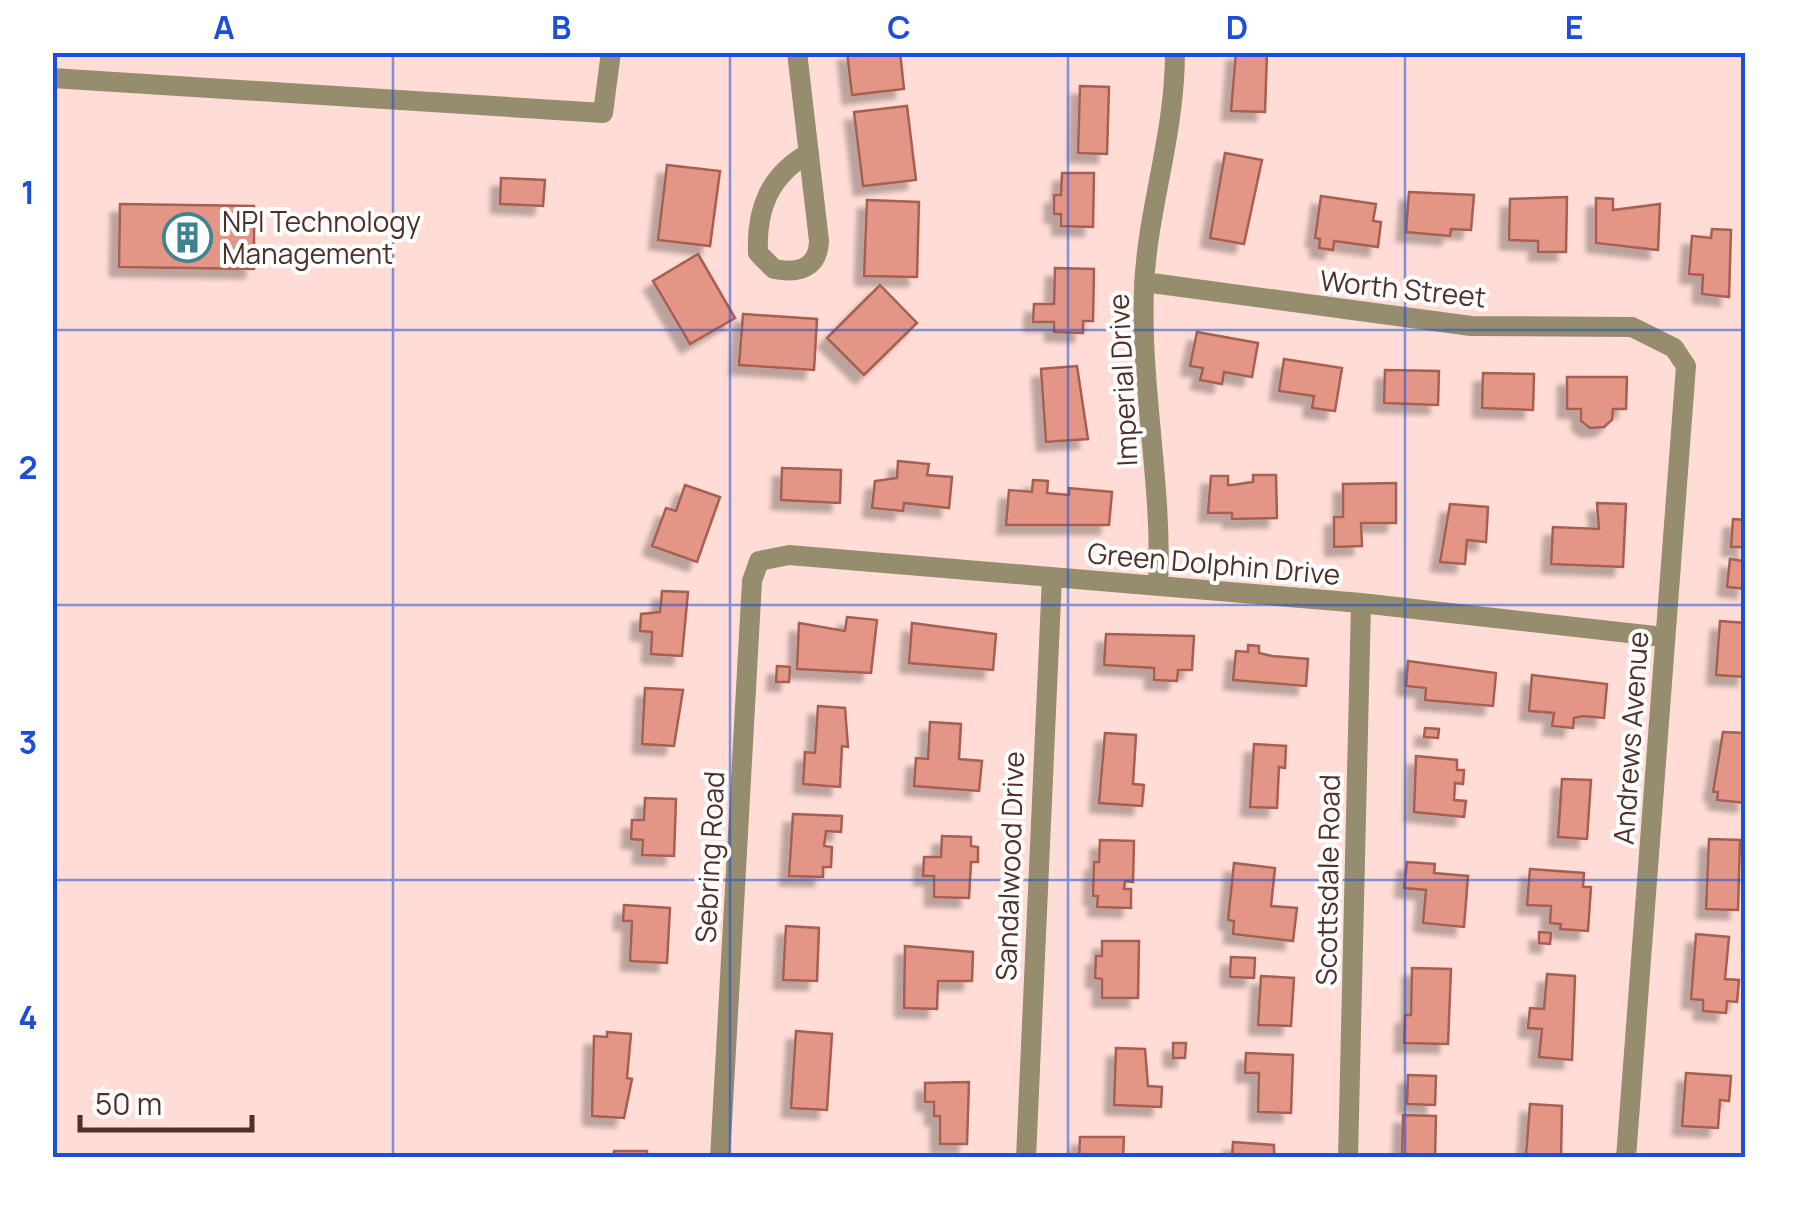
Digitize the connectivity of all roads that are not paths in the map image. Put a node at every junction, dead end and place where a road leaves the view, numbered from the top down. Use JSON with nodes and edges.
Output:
{"nodes":[{"id":1,"x":611,"y":52,"type":"edge"},
{"id":2,"x":797,"y":52,"type":"edge"},
{"id":3,"x":1174,"y":52,"type":"edge"},
{"id":4,"x":52,"y":78,"type":"edge"},
{"id":5,"x":809,"y":153,"type":"junction"},
{"id":6,"x":1144,"y":282,"type":"junction"},
{"id":7,"x":1656,"y":336,"type":"joint"},
{"id":8,"x":759,"y":561,"type":"joint"},
{"id":9,"x":1052,"y":577,"type":"junction"},
{"id":10,"x":1158,"y":586,"type":"junction"},
{"id":11,"x":1361,"y":603,"type":"junction"},
{"id":12,"x":1664,"y":637,"type":"junction"},
{"id":13,"x":720,"y":1158,"type":"edge"},
{"id":14,"x":1026,"y":1158,"type":"edge"},
{"id":15,"x":1348,"y":1158,"type":"edge"},
{"id":16,"x":1626,"y":1158,"type":"edge"}],
"edges":[{"from":1,"to":4,"type":"street"},
{"from":2,"to":5,"type":"street"},
{"from":3,"to":6,"type":"street","name":"Imperial Drive"},
{"from":5,"to":5,"type":"street"},
{"from":6,"to":7,"type":"street","name":"Worth Street"},
{"from":6,"to":10,"type":"street","name":"Imperial Drive"},
{"from":7,"to":12,"type":"street","name":"Andrews Avenue"},
{"from":8,"to":9,"type":"street","name":"Green Dolphin Drive"},
{"from":8,"to":13,"type":"street","name":"Sebring Road"},
{"from":9,"to":10,"type":"street","name":"Green Dolphin Drive"},
{"from":9,"to":14,"type":"street","name":"Sandalwood Drive"},
{"from":10,"to":11,"type":"street","name":"Green Dolphin Drive"},
{"from":11,"to":12,"type":"street","name":"Green Dolphin Drive"},
{"from":11,"to":15,"type":"street","name":"Scottsdale Road"},
{"from":12,"to":16,"type":"street","name":"Andrews Avenue"}]}
